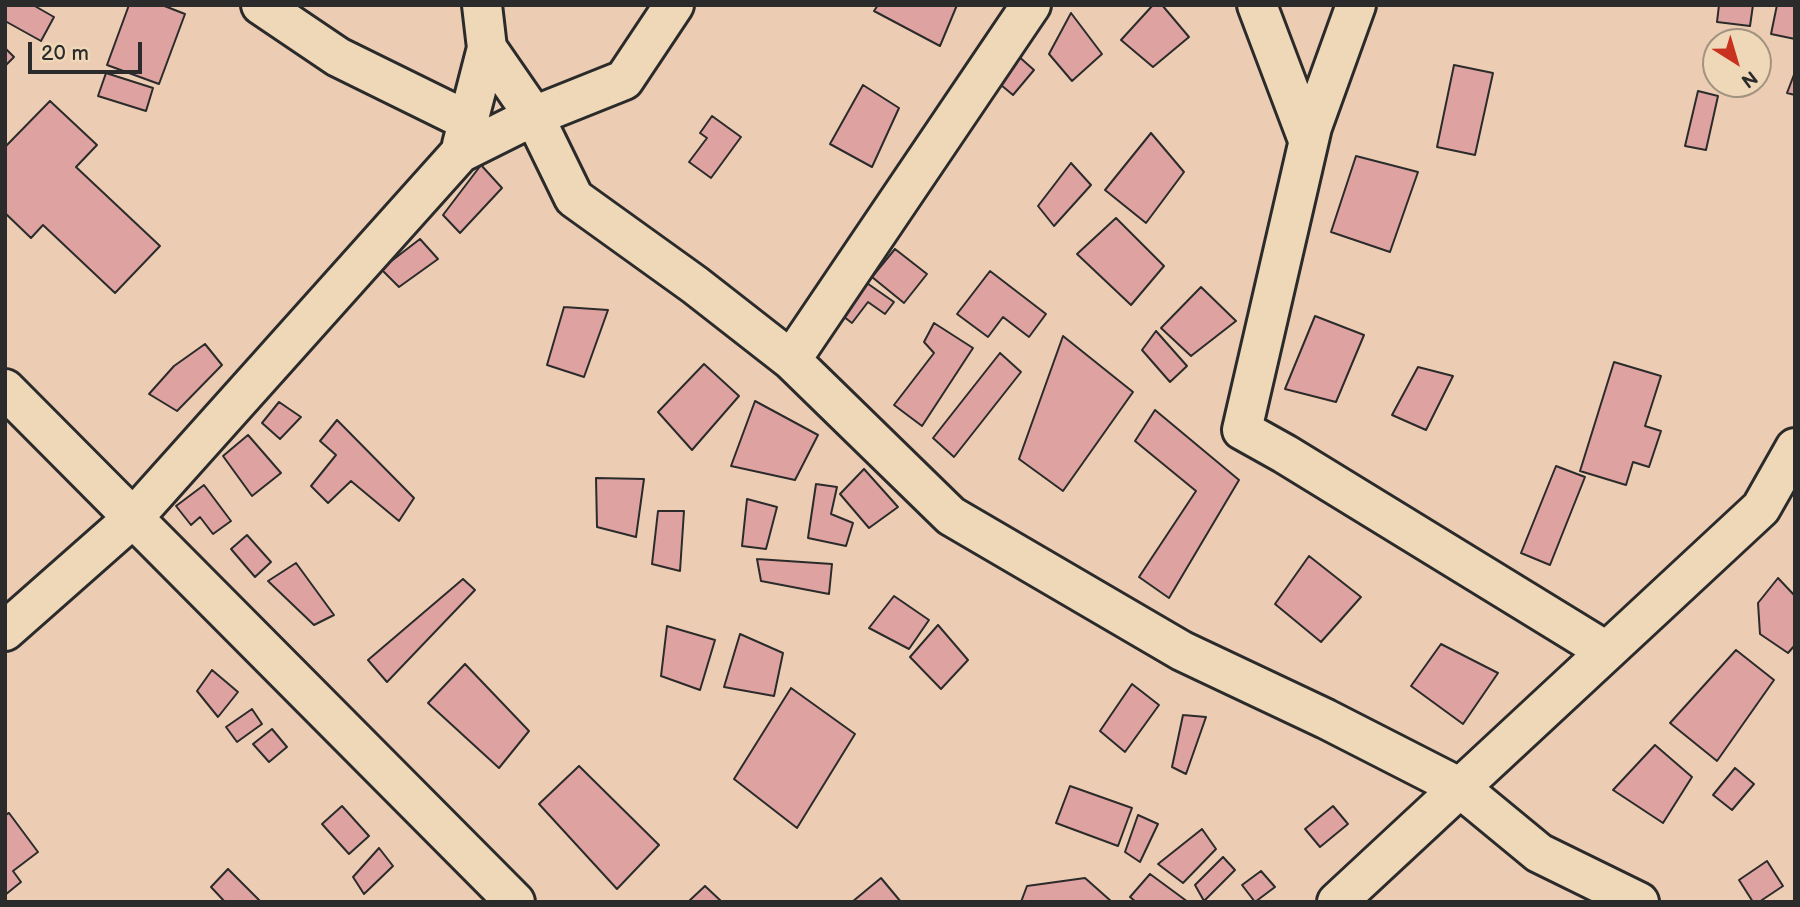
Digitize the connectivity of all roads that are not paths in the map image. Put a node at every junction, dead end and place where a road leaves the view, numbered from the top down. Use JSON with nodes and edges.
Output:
{"nodes":[{"id":1,"x":261,"y":5,"type":"edge"},
{"id":2,"x":482,"y":5,"type":"edge"},
{"id":3,"x":674,"y":5,"type":"edge"},
{"id":4,"x":1031,"y":5,"type":"edge"},
{"id":5,"x":1257,"y":5,"type":"edge"},
{"id":6,"x":1356,"y":5,"type":"edge"},
{"id":7,"x":487,"y":48,"type":"junction"},
{"id":8,"x":534,"y":116,"type":"junction"},
{"id":9,"x":464,"y":137,"type":"junction"},
{"id":10,"x":1308,"y":140,"type":"junction"},
{"id":11,"x":791,"y":359,"type":"junction"},
{"id":12,"x":5,"y":389,"type":"edge"},
{"id":13,"x":1795,"y":448,"type":"edge"},
{"id":14,"x":133,"y":518,"type":"junction"},
{"id":15,"x":5,"y":631,"type":"edge"},
{"id":16,"x":1606,"y":651,"type":"junction"},
{"id":17,"x":1459,"y":787,"type":"junction"},
{"id":18,"x":515,"y":902,"type":"edge"},
{"id":19,"x":1337,"y":902,"type":"edge"},
{"id":20,"x":1639,"y":902,"type":"edge"}],
"edges":[{"from":1,"to":9,"type":"street"},
{"from":2,"to":7,"type":"street"},
{"from":3,"to":8,"type":"street"},
{"from":4,"to":11,"type":"street"},
{"from":5,"to":10,"type":"street"},
{"from":6,"to":10,"type":"street"},
{"from":7,"to":8,"type":"street"},
{"from":7,"to":9,"type":"street"},
{"from":8,"to":9,"type":"street"},
{"from":8,"to":11,"type":"street"},
{"from":9,"to":14,"type":"street"},
{"from":10,"to":16,"type":"street"},
{"from":11,"to":17,"type":"street"},
{"from":12,"to":14,"type":"street"},
{"from":13,"to":16,"type":"street"},
{"from":14,"to":15,"type":"street"},
{"from":14,"to":18,"type":"street"},
{"from":16,"to":17,"type":"street"},
{"from":17,"to":19,"type":"street"},
{"from":17,"to":20,"type":"street"}]}
